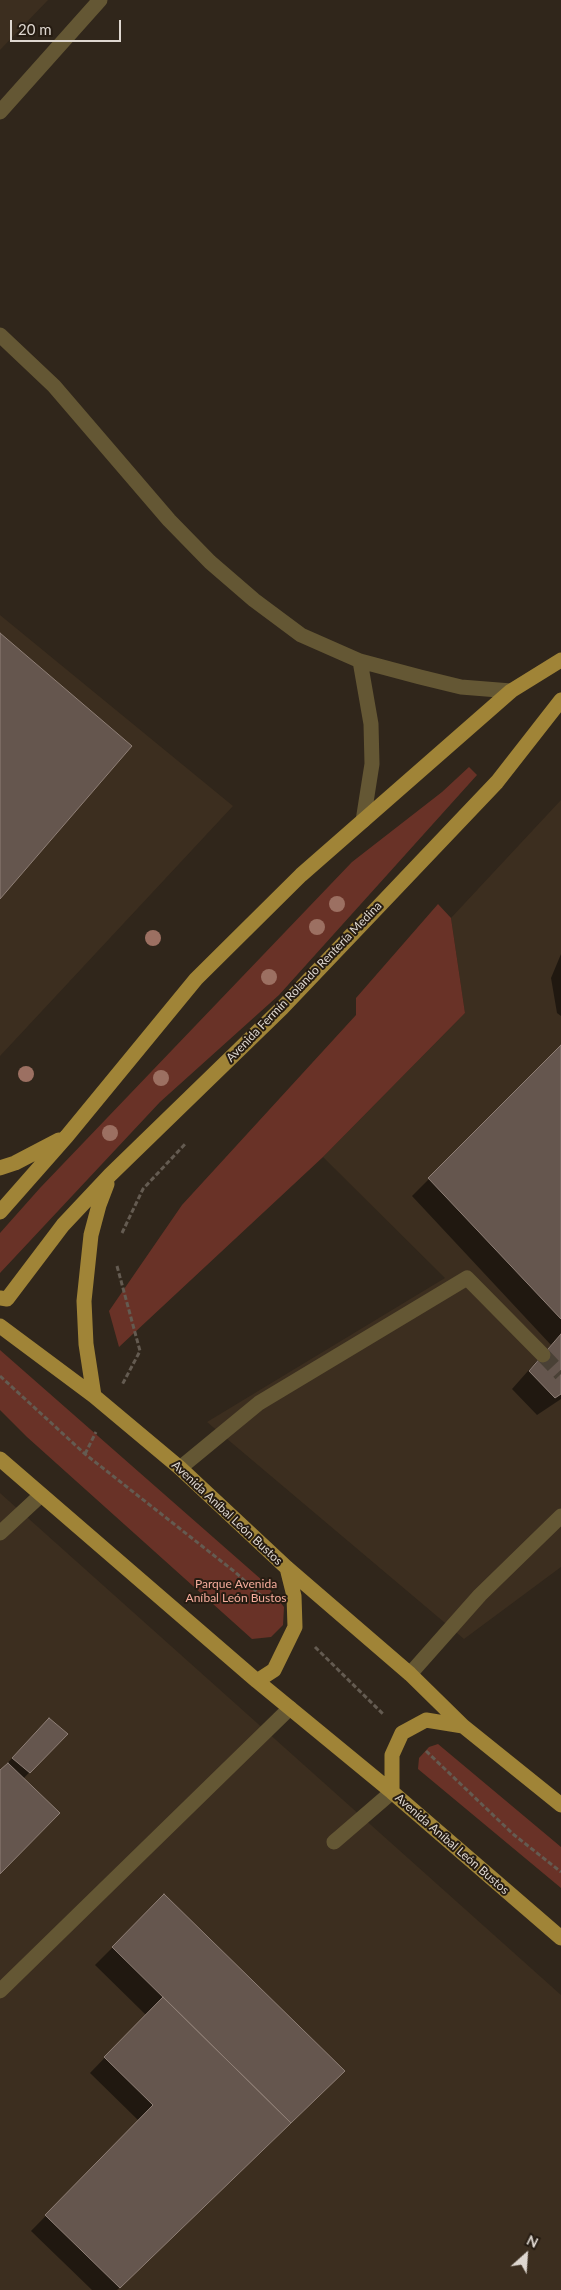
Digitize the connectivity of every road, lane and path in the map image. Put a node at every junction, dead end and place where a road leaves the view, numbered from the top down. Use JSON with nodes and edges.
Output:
{"nodes":[{"id":1,"x":100,"y":0,"type":"edge"},
{"id":2,"x":0,"y":112,"type":"edge"},
{"id":3,"x":0,"y":335,"type":"edge"},
{"id":4,"x":561,"y":660,"type":"edge"},
{"id":5,"x":360,"y":661,"type":"junction"},
{"id":6,"x":511,"y":691,"type":"junction"},
{"id":7,"x":561,"y":700,"type":"edge"},
{"id":8,"x":363,"y":821,"type":"junction"},
{"id":9,"x":66,"y":1136,"type":"junction"},
{"id":10,"x":189,"y":1140,"type":"dead end"},
{"id":11,"x":0,"y":1168,"type":"edge"},
{"id":12,"x":110,"y":1175,"type":"junction"},
{"id":13,"x":0,"y":1212,"type":"edge"},
{"id":14,"x":121,"y":1234,"type":"dead end"},
{"id":15,"x":115,"y":1260,"type":"dead end"},
{"id":16,"x":0,"y":1298,"type":"edge"},
{"id":17,"x":0,"y":1326,"type":"edge"},
{"id":18,"x":543,"y":1355,"type":"tunnel mouth"},
{"id":19,"x":0,"y":1376,"type":"edge"},
{"id":20,"x":94,"y":1396,"type":"junction"},
{"id":21,"x":108,"y":1410,"type":"junction"},
{"id":22,"x":85,"y":1454,"type":"junction"},
{"id":23,"x":0,"y":1459,"type":"edge"},
{"id":24,"x":180,"y":1468,"type":"junction"},
{"id":25,"x":42,"y":1495,"type":"junction"},
{"id":26,"x":561,"y":1516,"type":"edge"},
{"id":27,"x":0,"y":1533,"type":"edge"},
{"id":28,"x":287,"y":1568,"type":"junction"},
{"id":29,"x":295,"y":1627,"type":"junction"},
{"id":30,"x":410,"y":1674,"type":"junction"},
{"id":31,"x":257,"y":1681,"type":"junction"},
{"id":32,"x":290,"y":1708,"type":"junction"},
{"id":33,"x":463,"y":1726,"type":"junction"},
{"id":34,"x":402,"y":1733,"type":"junction"},
{"id":35,"x":392,"y":1792,"type":"junction"},
{"id":36,"x":561,"y":1805,"type":"edge"},
{"id":37,"x":334,"y":1842,"type":"dead end"},
{"id":38,"x":561,"y":1872,"type":"edge"},
{"id":39,"x":561,"y":1938,"type":"edge"},
{"id":40,"x":0,"y":1991,"type":"edge"}],
"edges":[{"from":1,"to":2,"type":"street"},
{"from":3,"to":5,"type":"street"},
{"from":4,"to":6,"type":"main road"},
{"from":5,"to":6,"type":"street"},
{"from":5,"to":8,"type":"street"},
{"from":6,"to":8,"type":"main road"},
{"from":7,"to":12,"type":"main road","name":"Avenida Fermín Rolando Rentería Medina"},
{"from":8,"to":9,"type":"main road"},
{"from":9,"to":11,"type":"main road"},
{"from":9,"to":13,"type":"main road"},
{"from":10,"to":14,"type":"path"},
{"from":12,"to":16,"type":"main road","name":"Avenida Fermín Rolando Rentería Medina"},
{"from":12,"to":20,"type":"main road"},
{"from":15,"to":21,"type":"path"},
{"from":17,"to":20,"type":"main road","name":"Avenida Aníbal León Bustos"},
{"from":18,"to":24,"type":"street"},
{"from":19,"to":22,"type":"path"},
{"from":20,"to":21,"type":"main road","name":"Avenida Aníbal León Bustos"},
{"from":21,"to":22,"type":"path"},
{"from":21,"to":24,"type":"main road","name":"Avenida Aníbal León Bustos"},
{"from":22,"to":29,"type":"path"},
{"from":23,"to":25,"type":"main road","name":"Avenida Aníbal León Bustos"},
{"from":24,"to":28,"type":"main road","name":"Avenida Aníbal León Bustos"},
{"from":25,"to":27,"type":"street"},
{"from":25,"to":31,"type":"main road","name":"Avenida Aníbal León Bustos"},
{"from":26,"to":30,"type":"street"},
{"from":28,"to":29,"type":"main road"},
{"from":28,"to":30,"type":"main road","name":"Avenida Aníbal León Bustos"},
{"from":29,"to":31,"type":"main road"},
{"from":29,"to":34,"type":"path"},
{"from":30,"to":33,"type":"main road","name":"Avenida Aníbal León Bustos"},
{"from":31,"to":32,"type":"main road","name":"Avenida Aníbal León Bustos"},
{"from":32,"to":35,"type":"main road","name":"Avenida Aníbal León Bustos"},
{"from":32,"to":40,"type":"street"},
{"from":33,"to":34,"type":"main road"},
{"from":33,"to":36,"type":"main road","name":"Avenida Aníbal León Bustos"},
{"from":34,"to":35,"type":"main road"},
{"from":34,"to":38,"type":"path"},
{"from":35,"to":37,"type":"street"},
{"from":35,"to":39,"type":"main road","name":"Avenida Aníbal León Bustos"}]}
